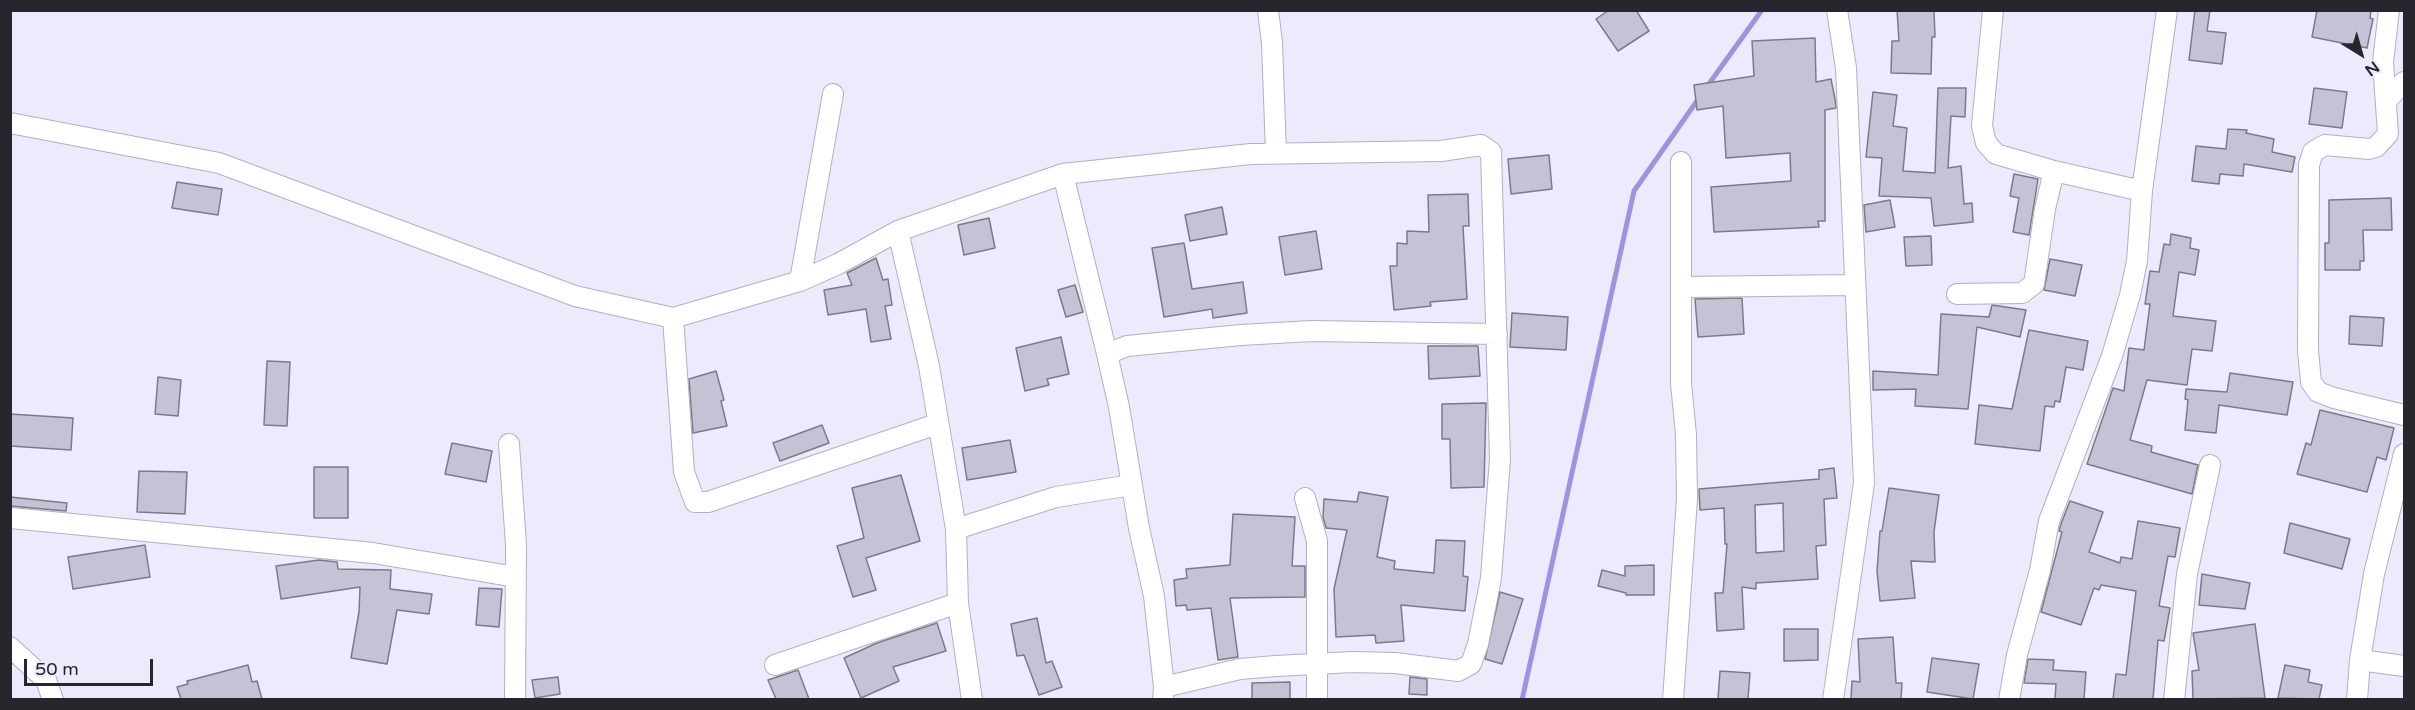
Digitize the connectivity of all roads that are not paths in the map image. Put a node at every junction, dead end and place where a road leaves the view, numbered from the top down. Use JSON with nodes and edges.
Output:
{"nodes":[{"id":1,"x":1268,"y":10,"type":"edge"},
{"id":2,"x":1837,"y":10,"type":"edge"},
{"id":3,"x":1993,"y":10,"type":"edge"},
{"id":4,"x":2167,"y":10,"type":"edge"},
{"id":5,"x":2389,"y":10,"type":"edge"},
{"id":6,"x":2404,"y":82,"type":"edge"},
{"id":7,"x":833,"y":94,"type":"dead end"},
{"id":8,"x":2386,"y":101,"type":"junction"},
{"id":9,"x":10,"y":123,"type":"edge"},
{"id":10,"x":1276,"y":153,"type":"junction"},
{"id":11,"x":1681,"y":162,"type":"dead end"},
{"id":12,"x":2054,"y":171,"type":"junction"},
{"id":13,"x":1063,"y":174,"type":"junction"},
{"id":14,"x":2142,"y":191,"type":"junction"},
{"id":15,"x":898,"y":231,"type":"junction"},
{"id":16,"x":800,"y":281,"type":"junction"},
{"id":17,"x":1855,"y":285,"type":"junction"},
{"id":18,"x":1681,"y":287,"type":"junction"},
{"id":19,"x":1957,"y":294,"type":"dead end"},
{"id":20,"x":673,"y":318,"type":"junction"},
{"id":21,"x":1497,"y":334,"type":"junction"},
{"id":22,"x":1107,"y":354,"type":"junction"},
{"id":23,"x":2404,"y":415,"type":"edge"},
{"id":24,"x":937,"y":424,"type":"junction"},
{"id":25,"x":509,"y":444,"type":"dead end"},
{"id":26,"x":2404,"y":454,"type":"edge"},
{"id":27,"x":2210,"y":465,"type":"dead end"},
{"id":28,"x":1132,"y":485,"type":"junction"},
{"id":29,"x":1305,"y":498,"type":"dead end"},
{"id":30,"x":10,"y":518,"type":"edge"},
{"id":31,"x":956,"y":529,"type":"junction"},
{"id":32,"x":516,"y":577,"type":"junction"},
{"id":33,"x":958,"y":603,"type":"junction"},
{"id":34,"x":10,"y":647,"type":"edge"},
{"id":35,"x":2360,"y":660,"type":"junction"},
{"id":36,"x":776,"y":665,"type":"dead end"},
{"id":37,"x":1318,"y":665,"type":"junction"},
{"id":38,"x":2404,"y":666,"type":"edge"},
{"id":39,"x":1163,"y":693,"type":"edge"},
{"id":40,"x":53,"y":699,"type":"edge"},
{"id":41,"x":515,"y":699,"type":"edge"},
{"id":42,"x":972,"y":699,"type":"edge"},
{"id":43,"x":1317,"y":699,"type":"edge"},
{"id":44,"x":1673,"y":699,"type":"edge"},
{"id":45,"x":1833,"y":699,"type":"edge"},
{"id":46,"x":2009,"y":699,"type":"edge"},
{"id":47,"x":2174,"y":699,"type":"edge"},
{"id":48,"x":2357,"y":699,"type":"edge"}],
"edges":[{"from":1,"to":10,"type":"street"},
{"from":2,"to":17,"type":"street"},
{"from":3,"to":12,"type":"street"},
{"from":4,"to":14,"type":"street"},
{"from":5,"to":8,"type":"street"},
{"from":6,"to":8,"type":"street"},
{"from":7,"to":16,"type":"street"},
{"from":8,"to":23,"type":"street"},
{"from":9,"to":20,"type":"street"},
{"from":10,"to":13,"type":"street"},
{"from":10,"to":21,"type":"street"},
{"from":11,"to":18,"type":"street"},
{"from":12,"to":14,"type":"street"},
{"from":12,"to":19,"type":"street"},
{"from":13,"to":15,"type":"street"},
{"from":13,"to":22,"type":"street"},
{"from":14,"to":46,"type":"street"},
{"from":15,"to":16,"type":"street"},
{"from":15,"to":24,"type":"street"},
{"from":16,"to":20,"type":"street"},
{"from":17,"to":18,"type":"street"},
{"from":17,"to":45,"type":"street"},
{"from":18,"to":44,"type":"street"},
{"from":20,"to":24,"type":"street"},
{"from":21,"to":22,"type":"street"},
{"from":21,"to":37,"type":"street"},
{"from":22,"to":28,"type":"street"},
{"from":24,"to":31,"type":"street"},
{"from":25,"to":32,"type":"street"},
{"from":26,"to":35,"type":"street"},
{"from":27,"to":47,"type":"street"},
{"from":28,"to":31,"type":"street"},
{"from":28,"to":39,"type":"street"},
{"from":29,"to":37,"type":"street"},
{"from":30,"to":32,"type":"street"},
{"from":31,"to":33,"type":"street"},
{"from":32,"to":41,"type":"street"},
{"from":33,"to":36,"type":"street"},
{"from":33,"to":42,"type":"street"},
{"from":34,"to":40,"type":"street"},
{"from":35,"to":38,"type":"street"},
{"from":35,"to":48,"type":"street"},
{"from":37,"to":39,"type":"street"},
{"from":37,"to":43,"type":"street"}]}
